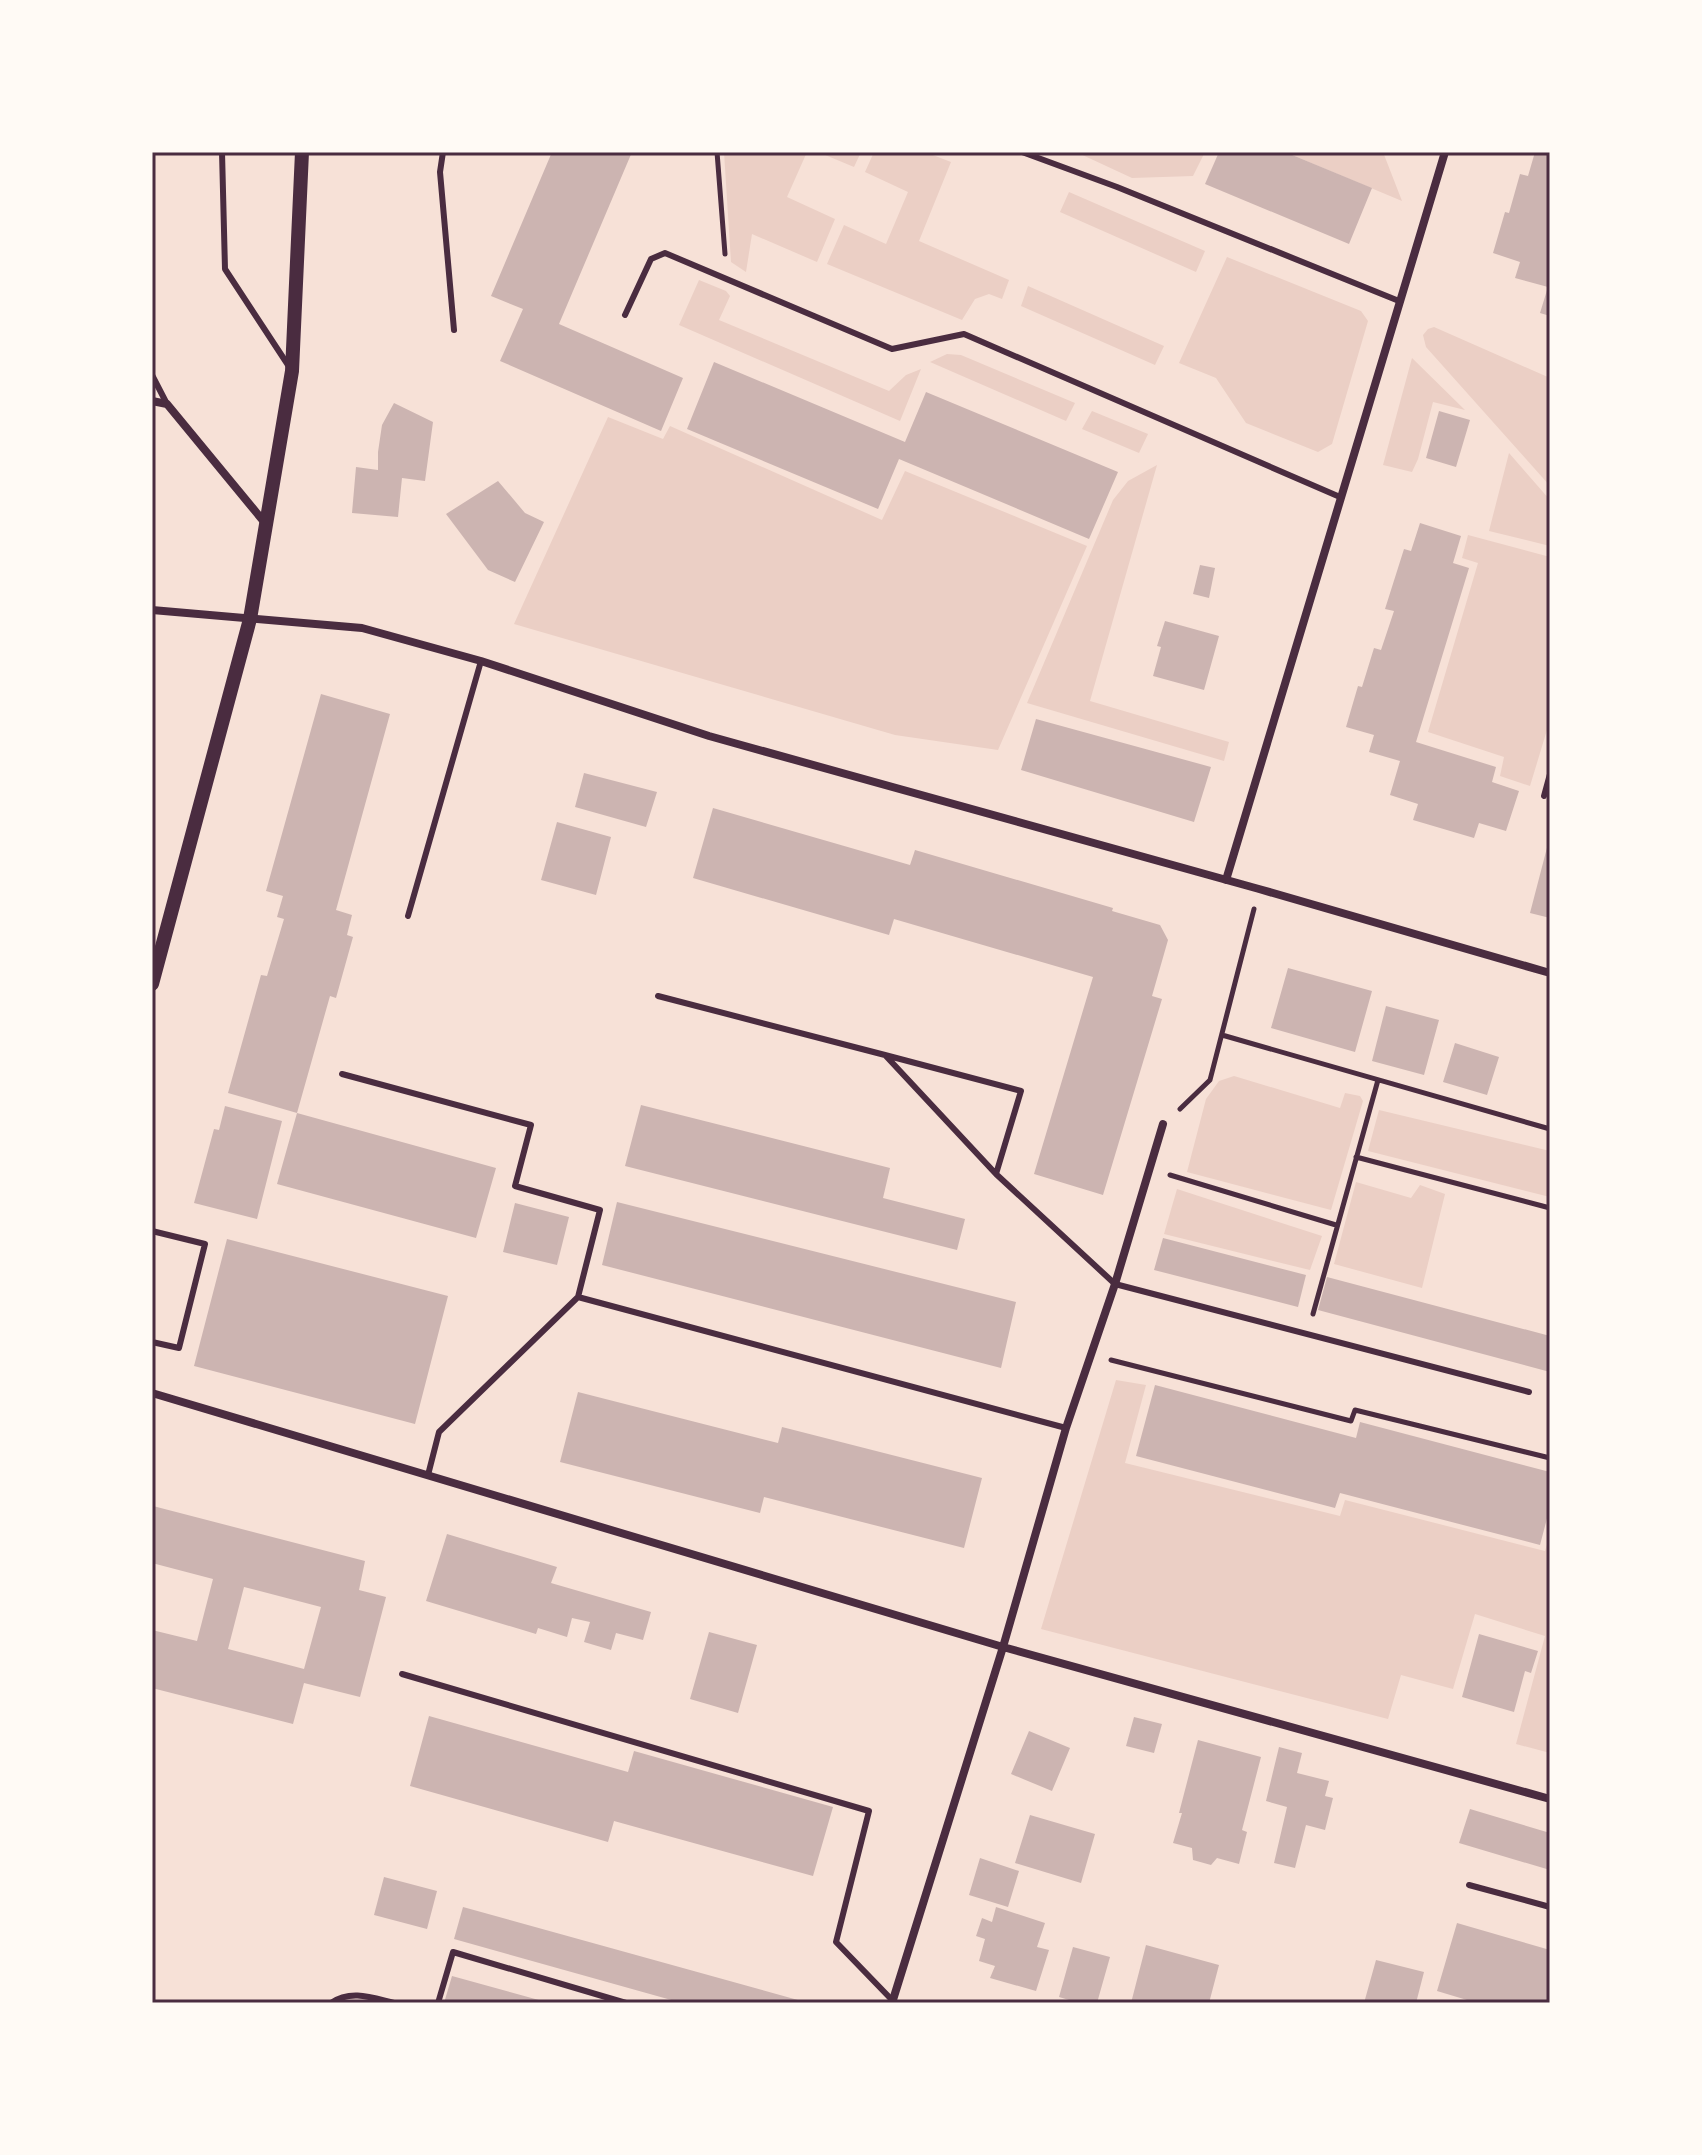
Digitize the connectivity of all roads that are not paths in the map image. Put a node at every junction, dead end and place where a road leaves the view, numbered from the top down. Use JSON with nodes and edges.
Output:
{"nodes":[{"id":1,"x":222,"y":152,"type":"edge"},
{"id":2,"x":302,"y":152,"type":"edge"},
{"id":3,"x":443,"y":152,"type":"edge"},
{"id":4,"x":1022,"y":152,"type":"edge"},
{"id":5,"x":1445,"y":152,"type":"edge"},
{"id":6,"x":1399,"y":301,"type":"junction"},
{"id":7,"x":625,"y":315,"type":"dead end"},
{"id":8,"x":454,"y":330,"type":"dead end"},
{"id":9,"x":292,"y":371,"type":"junction"},
{"id":10,"x":152,"y":375,"type":"edge"},
{"id":11,"x":152,"y":401,"type":"edge"},
{"id":12,"x":167,"y":404,"type":"junction"},
{"id":13,"x":1340,"y":497,"type":"junction"},
{"id":14,"x":265,"y":523,"type":"junction"},
{"id":15,"x":152,"y":610,"type":"edge"},
{"id":16,"x":250,"y":619,"type":"junction"},
{"id":17,"x":481,"y":661,"type":"junction"},
{"id":18,"x":1550,"y":774,"type":"edge"},
{"id":19,"x":1544,"y":796,"type":"dead end"},
{"id":20,"x":1226,"y":880,"type":"junction"},
{"id":21,"x":408,"y":916,"type":"dead end"},
{"id":22,"x":1550,"y":973,"type":"edge"},
{"id":23,"x":152,"y":984,"type":"edge"},
{"id":24,"x":658,"y":996,"type":"dead end"},
{"id":25,"x":885,"y":1055,"type":"junction"},
{"id":26,"x":342,"y":1074,"type":"dead end"},
{"id":27,"x":1163,"y":1124,"type":"road end"},
{"id":28,"x":996,"y":1174,"type":"junction"},
{"id":29,"x":153,"y":1234,"type":"edge"},
{"id":30,"x":1115,"y":1284,"type":"junction"},
{"id":31,"x":578,"y":1297,"type":"junction"},
{"id":32,"x":152,"y":1342,"type":"edge"},
{"id":33,"x":1529,"y":1392,"type":"dead end"},
{"id":34,"x":152,"y":1393,"type":"edge"},
{"id":35,"x":1066,"y":1428,"type":"junction"},
{"id":36,"x":428,"y":1475,"type":"junction"},
{"id":37,"x":1003,"y":1647,"type":"junction"},
{"id":38,"x":402,"y":1674,"type":"dead end"},
{"id":39,"x":1550,"y":1799,"type":"edge"},
{"id":40,"x":1469,"y":1885,"type":"dead end"},
{"id":41,"x":1550,"y":1907,"type":"edge"},
{"id":42,"x":896,"y":2002,"type":"edge"},
{"id":43,"x":331,"y":2003,"type":"edge"},
{"id":44,"x":394,"y":2003,"type":"edge"},
{"id":45,"x":438,"y":2003,"type":"edge"},
{"id":46,"x":626,"y":2003,"type":"edge"}],
"edges":[{"from":1,"to":9,"type":"lane"},
{"from":2,"to":9,"type":"street"},
{"from":3,"to":8,"type":"lane"},
{"from":4,"to":6,"type":"lane"},
{"from":5,"to":6,"type":"street"},
{"from":6,"to":13,"type":"street"},
{"from":7,"to":13,"type":"lane"},
{"from":9,"to":14,"type":"street"},
{"from":10,"to":12,"type":"lane"},
{"from":11,"to":12,"type":"street"},
{"from":12,"to":14,"type":"street"},
{"from":13,"to":20,"type":"street"},
{"from":14,"to":16,"type":"street"},
{"from":15,"to":16,"type":"street"},
{"from":16,"to":17,"type":"street"},
{"from":16,"to":23,"type":"street"},
{"from":17,"to":20,"type":"street"},
{"from":17,"to":21,"type":"lane"},
{"from":18,"to":19,"type":"lane"},
{"from":20,"to":22,"type":"street"},
{"from":24,"to":25,"type":"lane"},
{"from":25,"to":28,"type":"lane"},
{"from":25,"to":28,"type":"lane"},
{"from":26,"to":31,"type":"lane"},
{"from":27,"to":30,"type":"street"},
{"from":28,"to":30,"type":"lane"},
{"from":29,"to":32,"type":"lane"},
{"from":30,"to":33,"type":"lane"},
{"from":30,"to":35,"type":"street"},
{"from":31,"to":35,"type":"lane"},
{"from":31,"to":36,"type":"lane"},
{"from":34,"to":36,"type":"street"},
{"from":35,"to":37,"type":"street"},
{"from":36,"to":37,"type":"street"},
{"from":37,"to":39,"type":"street"},
{"from":37,"to":42,"type":"street"},
{"from":38,"to":42,"type":"lane"},
{"from":40,"to":41,"type":"lane"},
{"from":43,"to":44,"type":"lane"},
{"from":45,"to":46,"type":"lane"}]}
